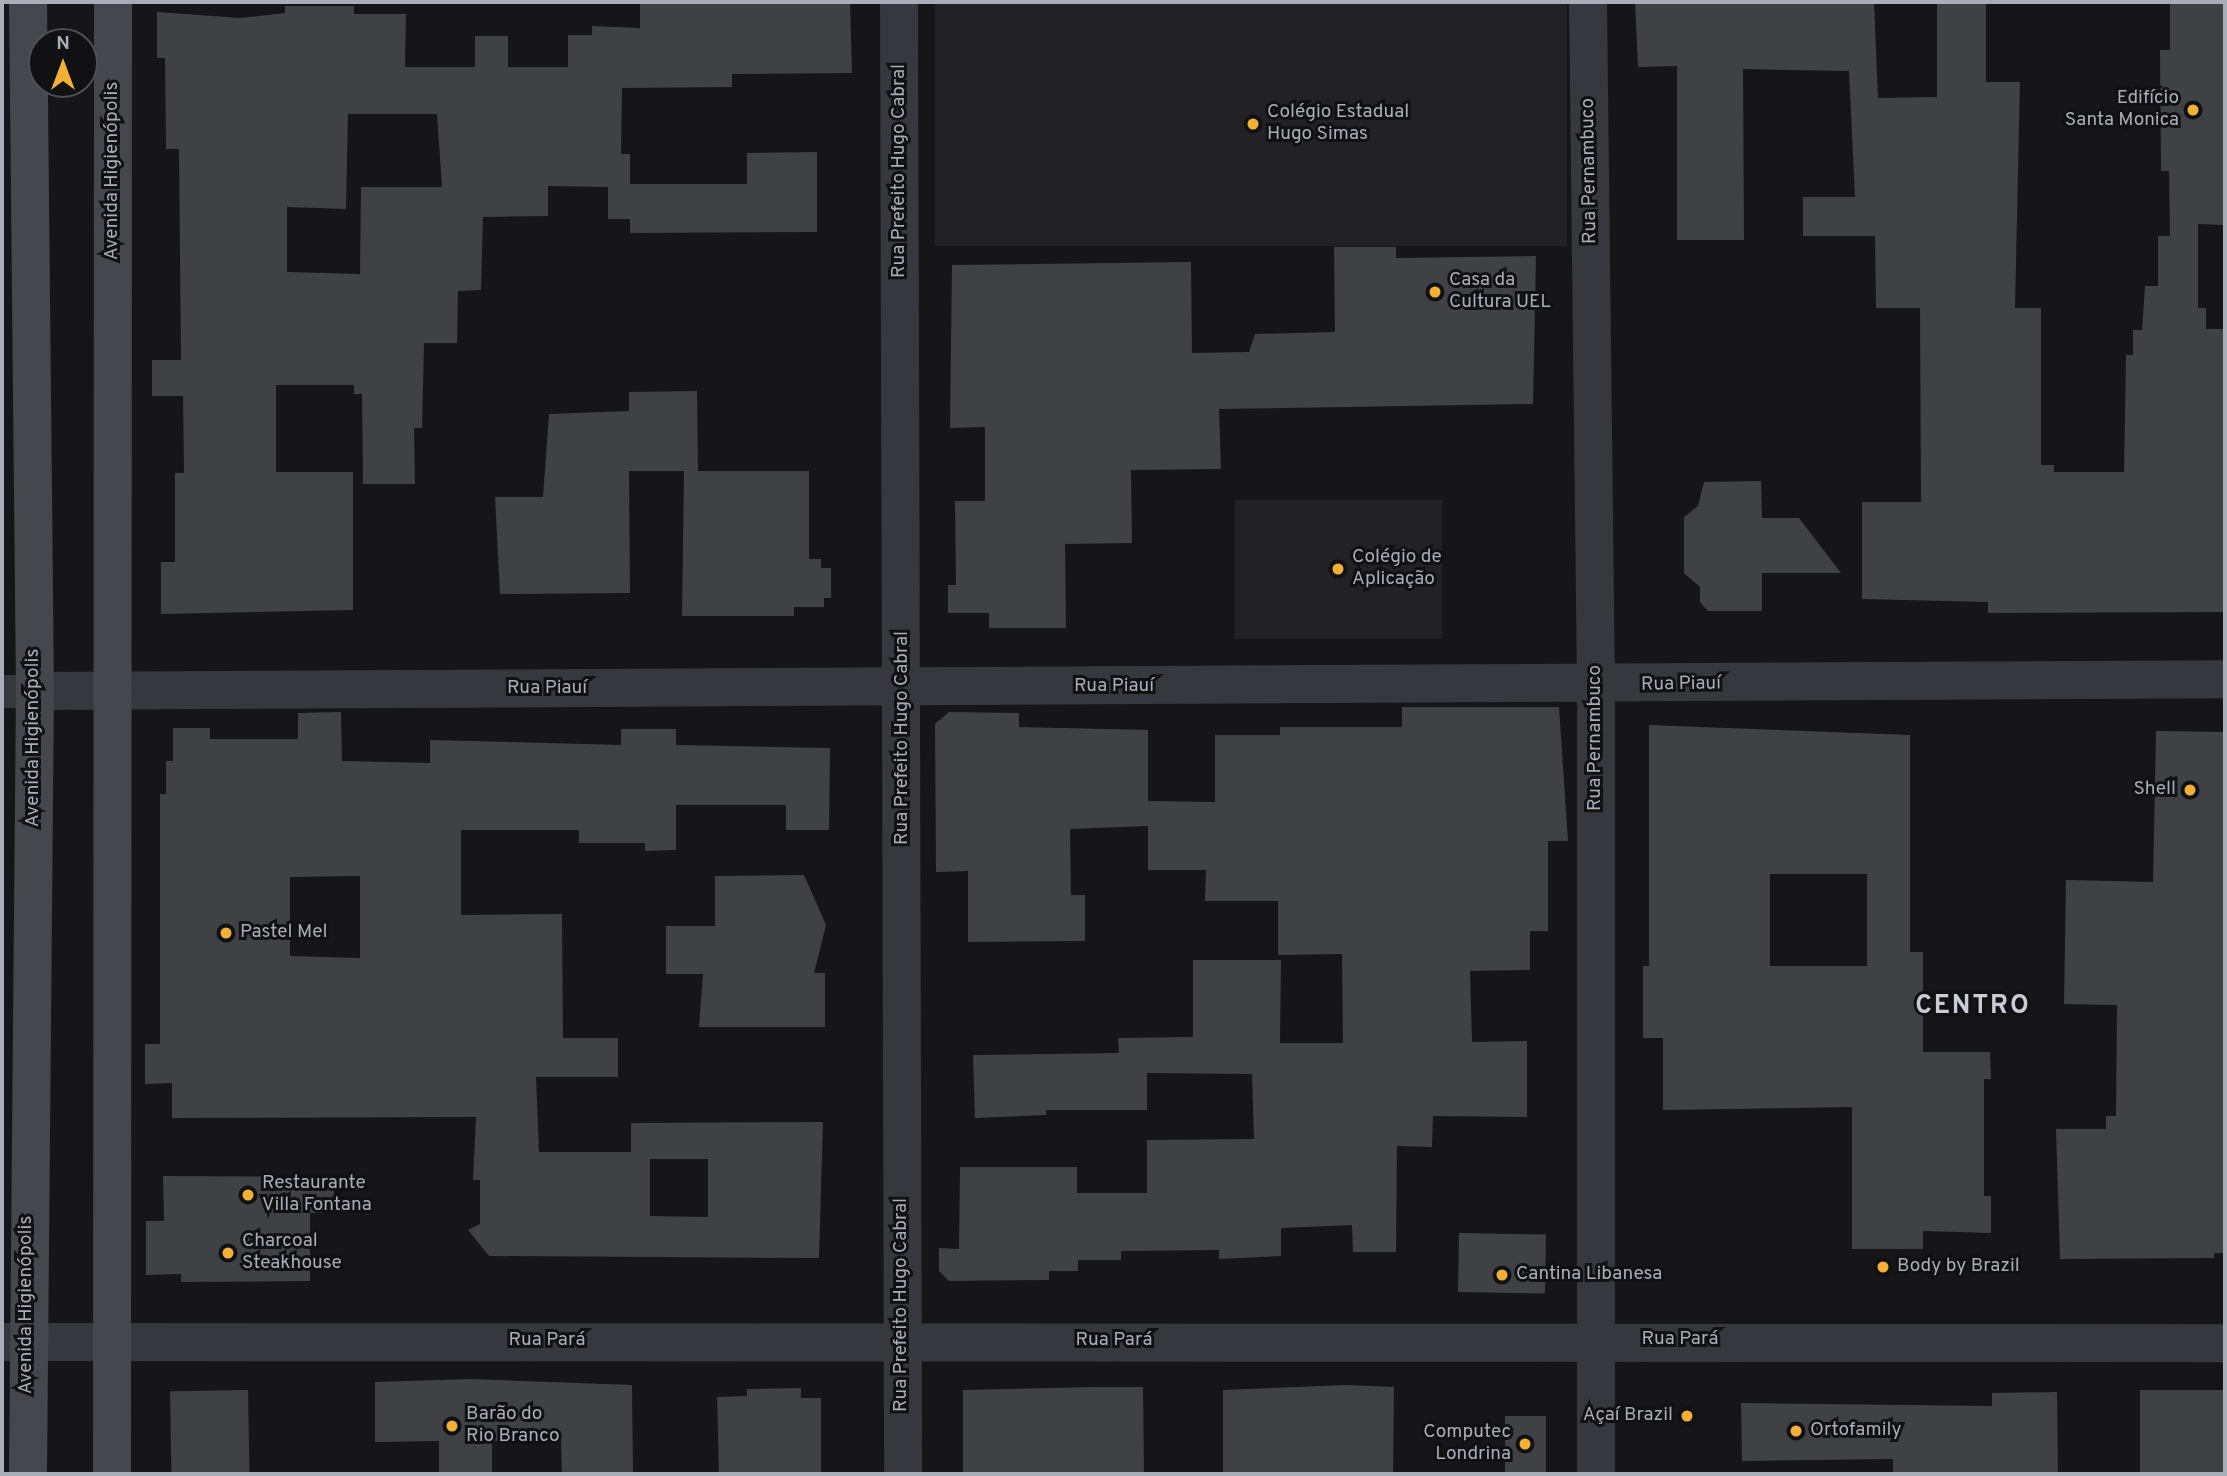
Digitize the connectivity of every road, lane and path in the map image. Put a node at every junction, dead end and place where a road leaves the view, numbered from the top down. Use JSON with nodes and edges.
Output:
{"nodes":[{"id":1,"x":29,"y":2,"type":"edge"},
{"id":2,"x":113,"y":2,"type":"edge"},
{"id":3,"x":899,"y":2,"type":"edge"},
{"id":4,"x":1588,"y":2,"type":"edge"},
{"id":5,"x":2225,"y":679,"type":"edge"},
{"id":6,"x":1596,"y":686,"type":"junction"},
{"id":7,"x":904,"y":688,"type":"junction"},
{"id":8,"x":112,"y":690,"type":"junction"},
{"id":9,"x":19,"y":691,"type":"edge"},
{"id":10,"x":1594,"y":1339,"type":"junction"},
{"id":11,"x":113,"y":1341,"type":"junction"},
{"id":12,"x":14,"y":1342,"type":"edge"},
{"id":13,"x":901,"y":1342,"type":"junction"},
{"id":14,"x":2225,"y":1343,"type":"edge"},
{"id":15,"x":29,"y":1474,"type":"edge"},
{"id":16,"x":112,"y":1474,"type":"edge"},
{"id":17,"x":903,"y":1474,"type":"edge"},
{"id":18,"x":1596,"y":1474,"type":"edge"}],
"edges":[{"from":1,"to":9,"type":"main road","name":"Avenida Higienópolis"},
{"from":2,"to":8,"type":"main road","name":"Avenida Higienópolis"},
{"from":3,"to":7,"type":"street","name":"Rua Prefeito Hugo Cabral"},
{"from":4,"to":6,"type":"street","name":"Rua Pernambuco"},
{"from":5,"to":6,"type":"street","name":"Rua Piauí"},
{"from":6,"to":7,"type":"street","name":"Rua Piauí"},
{"from":6,"to":10,"type":"street","name":"Rua Pernambuco"},
{"from":7,"to":8,"type":"street","name":"Rua Piauí"},
{"from":7,"to":13,"type":"street","name":"Rua Prefeito Hugo Cabral"},
{"from":8,"to":9,"type":"street","name":"Rua Piauí"},
{"from":8,"to":11,"type":"main road","name":"Avenida Higienópolis"},
{"from":9,"to":12,"type":"main road","name":"Avenida Higienópolis"},
{"from":10,"to":13,"type":"street","name":"Rua Pará"},
{"from":10,"to":14,"type":"street","name":"Rua Pará"},
{"from":10,"to":18,"type":"street","name":"Rua Pernambuco"},
{"from":11,"to":12,"type":"street","name":"Rua Pará"},
{"from":11,"to":13,"type":"street","name":"Rua Pará"},
{"from":11,"to":16,"type":"main road","name":"Avenida Higienópolis"},
{"from":12,"to":15,"type":"main road","name":"Avenida Higienópolis"},
{"from":13,"to":17,"type":"street","name":"Rua Prefeito Hugo Cabral"}]}
